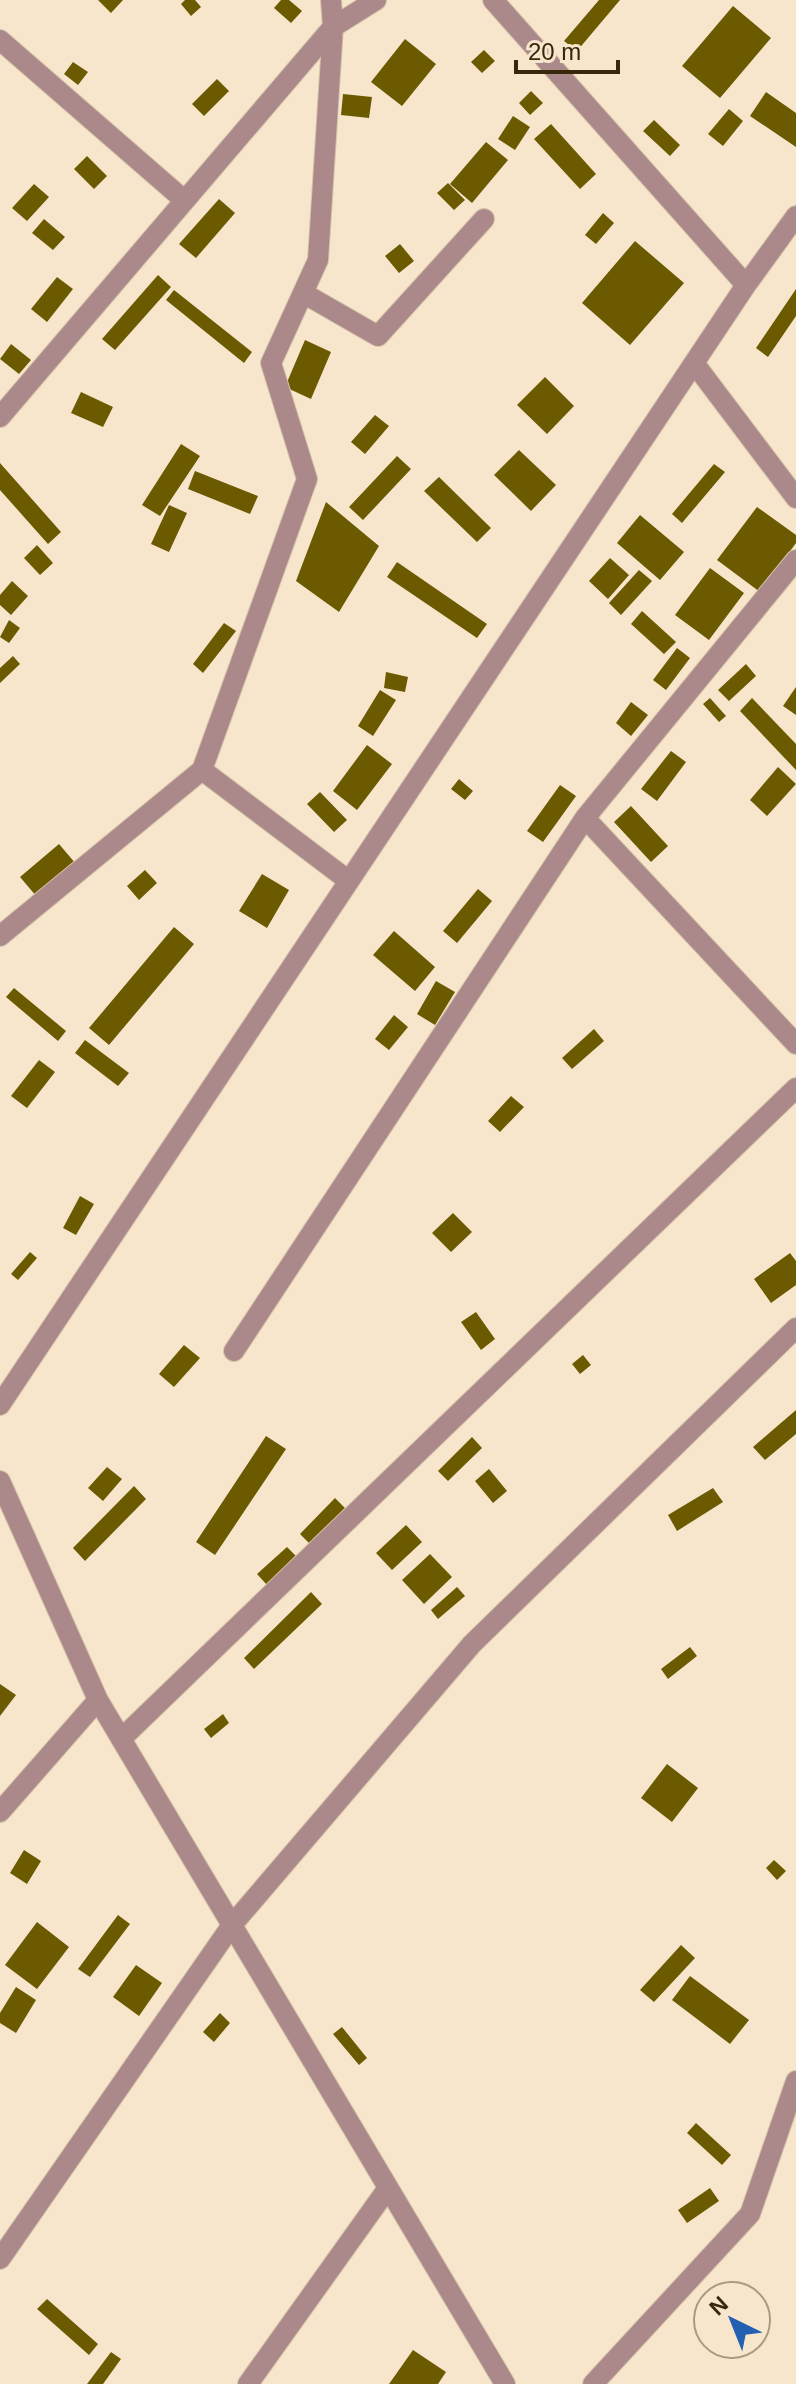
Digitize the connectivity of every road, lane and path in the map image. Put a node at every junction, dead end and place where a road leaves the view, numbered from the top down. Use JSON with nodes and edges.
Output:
{"nodes":[{"id":1,"x":331,"y":0,"type":"edge"},
{"id":2,"x":376,"y":0,"type":"edge"},
{"id":3,"x":493,"y":0,"type":"edge"},
{"id":4,"x":333,"y":27,"type":"junction"},
{"id":5,"x":0,"y":40,"type":"edge"},
{"id":6,"x":184,"y":200,"type":"junction"},
{"id":7,"x":796,"y":216,"type":"edge"},
{"id":8,"x":484,"y":219,"type":"dead end"},
{"id":9,"x":746,"y":285,"type":"junction"},
{"id":10,"x":303,"y":293,"type":"junction"},
{"id":11,"x":694,"y":363,"type":"junction"},
{"id":12,"x":0,"y":417,"type":"edge"},
{"id":13,"x":796,"y":498,"type":"edge"},
{"id":14,"x":796,"y":560,"type":"edge"},
{"id":15,"x":202,"y":770,"type":"junction"},
{"id":16,"x":585,"y":818,"type":"junction"},
{"id":17,"x":349,"y":881,"type":"junction"},
{"id":18,"x":0,"y":936,"type":"edge"},
{"id":19,"x":796,"y":1044,"type":"edge"},
{"id":20,"x":796,"y":1088,"type":"edge"},
{"id":21,"x":796,"y":1328,"type":"edge"},
{"id":22,"x":234,"y":1351,"type":"dead end"},
{"id":23,"x":0,"y":1405,"type":"edge"},
{"id":24,"x":0,"y":1481,"type":"edge"},
{"id":25,"x":98,"y":1700,"type":"junction"},
{"id":26,"x":121,"y":1739,"type":"junction"},
{"id":27,"x":0,"y":1812,"type":"edge"},
{"id":28,"x":232,"y":1925,"type":"junction"},
{"id":29,"x":796,"y":2081,"type":"edge"},
{"id":30,"x":388,"y":2188,"type":"junction"},
{"id":31,"x":0,"y":2259,"type":"edge"},
{"id":32,"x":248,"y":2384,"type":"edge"},
{"id":33,"x":505,"y":2384,"type":"edge"},
{"id":34,"x":593,"y":2384,"type":"edge"}],
"edges":[{"from":1,"to":4,"type":"street"},
{"from":2,"to":4,"type":"street"},
{"from":3,"to":9,"type":"street"},
{"from":4,"to":6,"type":"street"},
{"from":4,"to":10,"type":"street"},
{"from":5,"to":6,"type":"street"},
{"from":6,"to":12,"type":"street"},
{"from":7,"to":9,"type":"street"},
{"from":8,"to":10,"type":"street"},
{"from":9,"to":11,"type":"street"},
{"from":10,"to":15,"type":"street"},
{"from":11,"to":13,"type":"street"},
{"from":11,"to":17,"type":"street"},
{"from":14,"to":16,"type":"street"},
{"from":15,"to":17,"type":"street"},
{"from":15,"to":18,"type":"street"},
{"from":16,"to":19,"type":"street"},
{"from":16,"to":22,"type":"street"},
{"from":17,"to":23,"type":"street"},
{"from":20,"to":26,"type":"street"},
{"from":21,"to":28,"type":"street"},
{"from":24,"to":25,"type":"street"},
{"from":25,"to":26,"type":"street"},
{"from":25,"to":27,"type":"street"},
{"from":26,"to":28,"type":"street"},
{"from":28,"to":30,"type":"street"},
{"from":28,"to":31,"type":"street"},
{"from":29,"to":34,"type":"street"},
{"from":30,"to":32,"type":"street"},
{"from":30,"to":33,"type":"street"}]}
